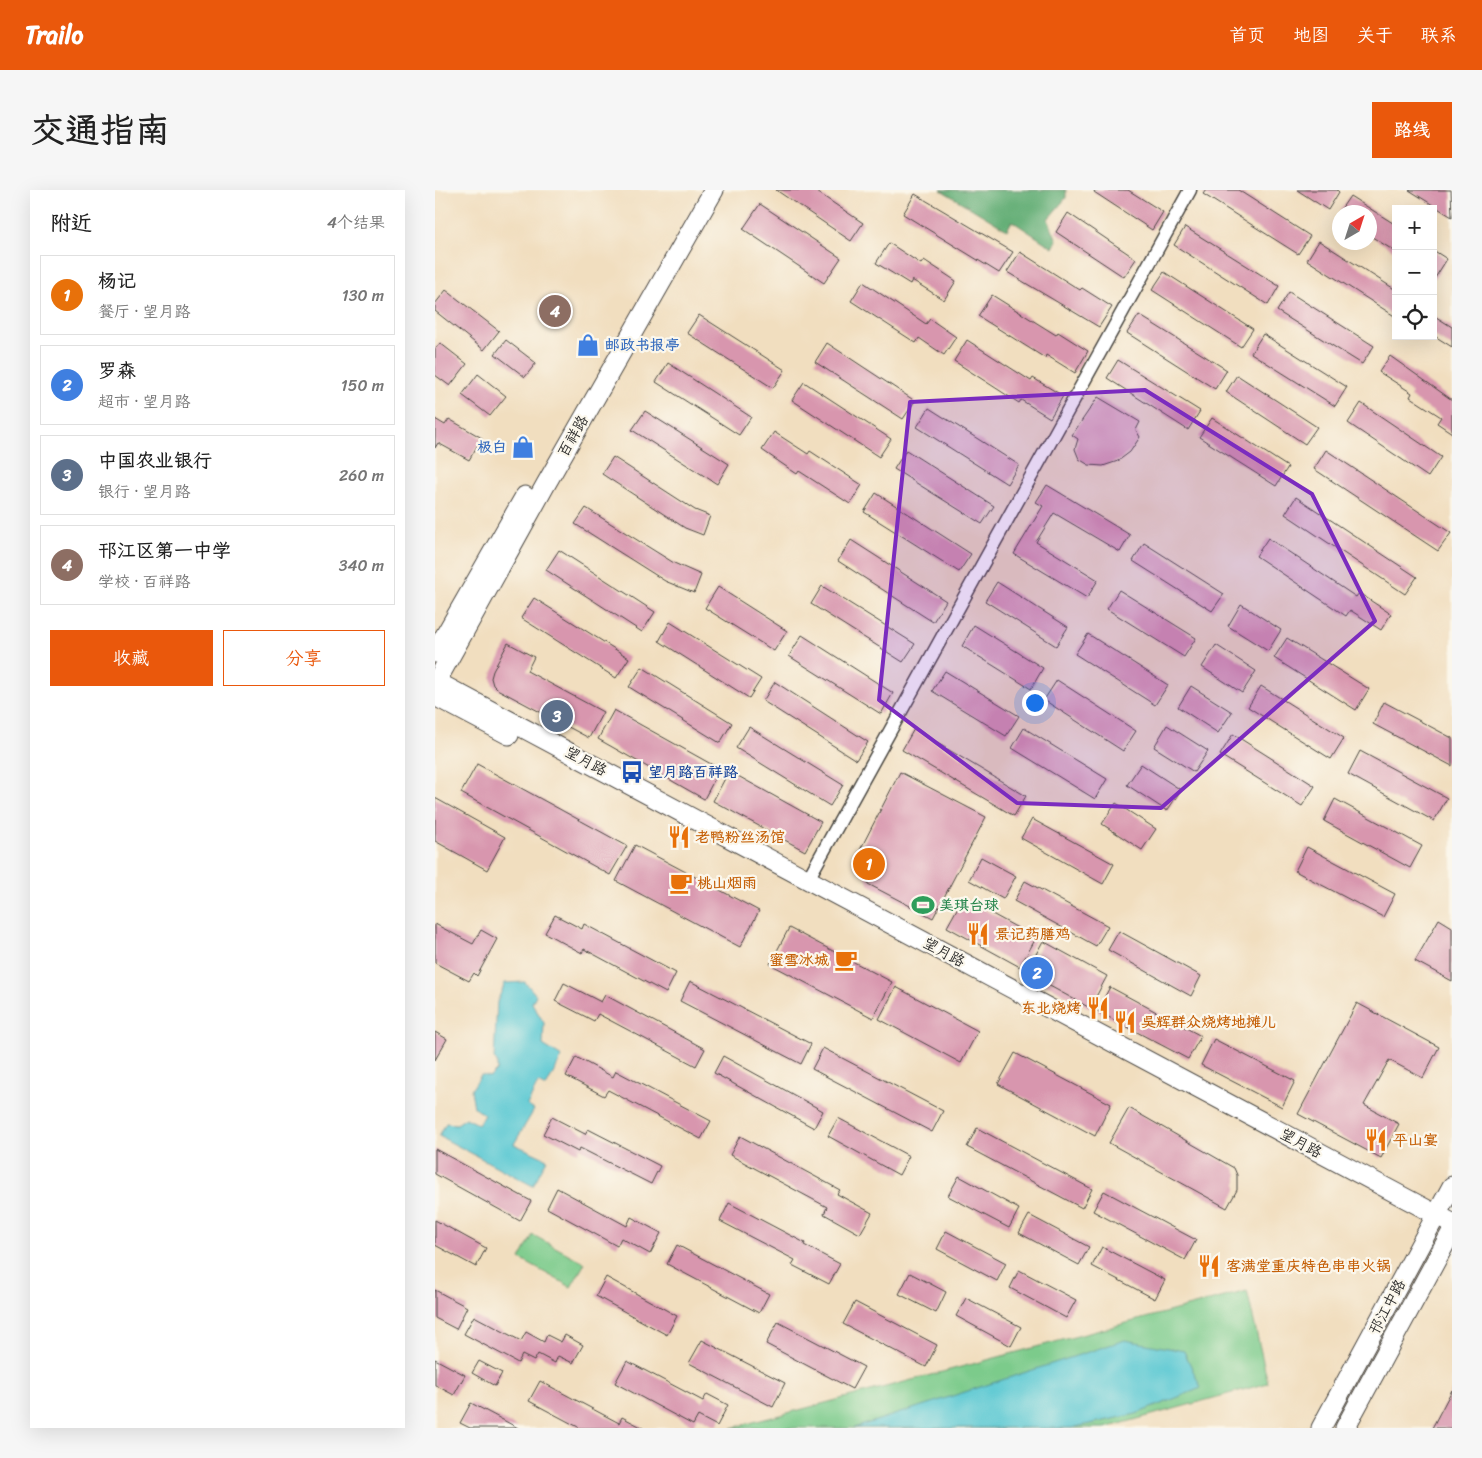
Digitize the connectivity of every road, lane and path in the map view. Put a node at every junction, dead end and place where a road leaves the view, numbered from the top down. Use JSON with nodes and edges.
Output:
{"nodes":[{"id":1,"x":703,"y":190,"type":"edge"},
{"id":2,"x":714,"y":190,"type":"edge"},
{"id":3,"x":1190,"y":190,"type":"edge"},
{"id":4,"x":435,"y":653,"type":"edge"},
{"id":5,"x":435,"y":686,"type":"edge"},
{"id":6,"x":808,"y":879,"type":"junction"},
{"id":7,"x":1452,"y":1186,"type":"edge"},
{"id":8,"x":1446,"y":1227,"type":"edge"},
{"id":9,"x":1321,"y":1428,"type":"edge"},
{"id":10,"x":1345,"y":1428,"type":"edge"}],
"edges":[{"from":1,"to":4,"type":"street","name":"百祥路"},
{"from":2,"to":5,"type":"street","name":"百祥路"},
{"from":3,"to":6,"type":"street"},
{"from":5,"to":6,"type":"street","name":"望月路"},
{"from":5,"to":8,"type":"street","name":"望月路"},
{"from":6,"to":8,"type":"street","name":"望月路"},
{"from":7,"to":8,"type":"street","name":"邗江中路"},
{"from":8,"to":9,"type":"street","name":"邗江中路"},
{"from":8,"to":10,"type":"street","name":"邗江中路"}]}
